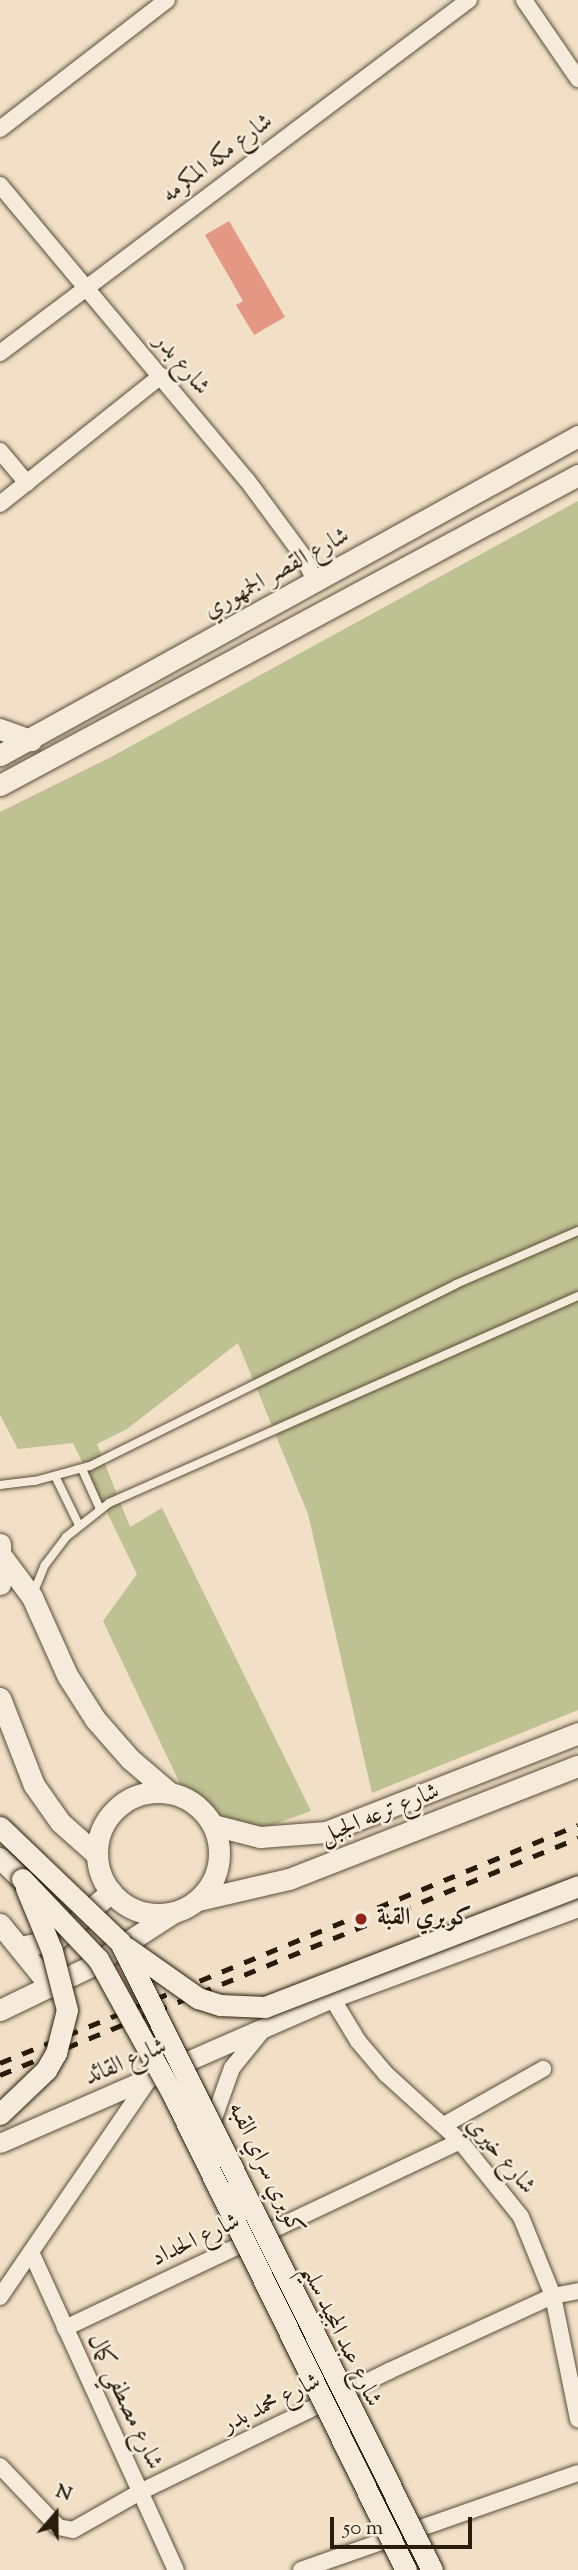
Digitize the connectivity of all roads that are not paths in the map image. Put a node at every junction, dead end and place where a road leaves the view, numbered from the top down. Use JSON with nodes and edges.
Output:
{"nodes":[{"id":1,"x":167,"y":0,"type":"edge"},
{"id":2,"x":524,"y":0,"type":"edge"},
{"id":3,"x":466,"y":1,"type":"edge"},
{"id":4,"x":578,"y":79,"type":"edge"},
{"id":5,"x":0,"y":128,"type":"edge"},
{"id":6,"x":0,"y":185,"type":"edge"},
{"id":7,"x":83,"y":288,"type":"junction"},
{"id":8,"x":0,"y":353,"type":"edge"},
{"id":9,"x":161,"y":376,"type":"junction"},
{"id":10,"x":578,"y":436,"type":"edge"},
{"id":11,"x":0,"y":451,"type":"edge"},
{"id":12,"x":578,"y":475,"type":"edge"},
{"id":13,"x":27,"y":483,"type":"junction"},
{"id":14,"x":0,"y":504,"type":"edge"},
{"id":15,"x":316,"y":583,"type":"junction"},
{"id":16,"x":0,"y":729,"type":"edge"},
{"id":17,"x":31,"y":740,"type":"junction"},
{"id":18,"x":0,"y":755,"type":"edge"},
{"id":19,"x":0,"y":785,"type":"edge"},
{"id":20,"x":578,"y":1231,"type":"edge"},
{"id":21,"x":578,"y":1296,"type":"edge"},
{"id":22,"x":82,"y":1469,"type":"junction"},
{"id":23,"x":55,"y":1476,"type":"junction"},
{"id":24,"x":0,"y":1485,"type":"edge"},
{"id":25,"x":100,"y":1509,"type":"junction"},
{"id":26,"x":79,"y":1525,"type":"junction"},
{"id":27,"x":2,"y":1551,"type":"edge"},
{"id":28,"x":0,"y":1584,"type":"edge"},
{"id":29,"x":32,"y":1598,"type":"junction"},
{"id":30,"x":0,"y":1698,"type":"edge"},
{"id":31,"x":578,"y":1733,"type":"edge"},
{"id":32,"x":500,"y":1764,"type":"junction"},
{"id":33,"x":578,"y":1766,"type":"edge"},
{"id":34,"x":510,"y":1791,"type":"junction"},
{"id":35,"x":170,"y":1793,"type":"junction"},
{"id":36,"x":0,"y":1818,"type":"edge"},
{"id":37,"x":213,"y":1825,"type":"junction"},
{"id":38,"x":0,"y":1827,"type":"edge"},
{"id":39,"x":16,"y":1842,"type":"junction"},
{"id":40,"x":97,"y":1854,"type":"junction"},
{"id":41,"x":0,"y":1858,"type":"edge"},
{"id":42,"x":22,"y":1879,"type":"junction"},
{"id":43,"x":578,"y":1886,"type":"edge"},
{"id":44,"x":111,"y":1892,"type":"junction"},
{"id":45,"x":198,"y":1900,"type":"junction"},
{"id":46,"x":578,"y":1907,"type":"edge"},
{"id":47,"x":174,"y":1912,"type":"junction"},
{"id":48,"x":0,"y":1924,"type":"edge"},
{"id":49,"x":120,"y":1942,"type":"junction"},
{"id":50,"x":20,"y":1947,"type":"junction"},
{"id":51,"x":51,"y":1987,"type":"junction"},
{"id":52,"x":332,"y":1998,"type":"junction"},
{"id":53,"x":0,"y":2010,"type":"edge"},
{"id":54,"x":269,"y":2025,"type":"junction"},
{"id":55,"x":543,"y":2069,"type":"dead end"},
{"id":56,"x":154,"y":2079,"type":"junction"},
{"id":57,"x":0,"y":2114,"type":"edge"},
{"id":58,"x":213,"y":2122,"type":"junction"},
{"id":59,"x":444,"y":2124,"type":"junction"},
{"id":60,"x":460,"y":2141,"type":"junction"},
{"id":61,"x":0,"y":2143,"type":"edge"},
{"id":62,"x":265,"y":2234,"type":"junction"},
{"id":63,"x":31,"y":2252,"type":"junction"},
{"id":64,"x":578,"y":2291,"type":"edge"},
{"id":65,"x":553,"y":2296,"type":"junction"},
{"id":66,"x":0,"y":2297,"type":"edge"},
{"id":67,"x":65,"y":2328,"type":"junction"},
{"id":68,"x":345,"y":2394,"type":"junction"},
{"id":69,"x":578,"y":2419,"type":"edge"},
{"id":70,"x":0,"y":2466,"type":"edge"},
{"id":71,"x":578,"y":2473,"type":"edge"},
{"id":72,"x":141,"y":2492,"type":"junction"},
{"id":73,"x":408,"y":2529,"type":"junction"},
{"id":74,"x":176,"y":2570,"type":"edge"},
{"id":75,"x":301,"y":2570,"type":"edge"},
{"id":76,"x":406,"y":2570,"type":"edge"},
{"id":77,"x":429,"y":2570,"type":"edge"}],
"edges":[{"from":1,"to":5,"type":"street"},
{"from":2,"to":4,"type":"street"},
{"from":3,"to":7,"type":"street","name":"شارع مكه المكرمه"},
{"from":6,"to":7,"type":"street","name":"شارع بدر"},
{"from":7,"to":8,"type":"street","name":"شارع مكه المكرمه"},
{"from":7,"to":9,"type":"street","name":"شارع بدر"},
{"from":9,"to":13,"type":"street"},
{"from":9,"to":15,"type":"street","name":"شارع بدر"},
{"from":10,"to":15,"type":"main road","name":"شارع القصر الجمهوري"},
{"from":11,"to":13,"type":"street"},
{"from":12,"to":19,"type":"main road"},
{"from":13,"to":14,"type":"street"},
{"from":15,"to":17,"type":"main road","name":"شارع القصر الجمهوري"},
{"from":16,"to":17,"type":"main road"},
{"from":17,"to":18,"type":"main road","name":"شارع القصر الجمهوري"},
{"from":20,"to":22,"type":"lane"},
{"from":21,"to":25,"type":"lane"},
{"from":22,"to":23,"type":"lane"},
{"from":22,"to":25,"type":"lane"},
{"from":23,"to":24,"type":"lane"},
{"from":23,"to":26,"type":"lane"},
{"from":25,"to":26,"type":"lane"},
{"from":26,"to":29,"type":"lane"},
{"from":27,"to":28,"type":"main road"},
{"from":27,"to":29,"type":"main road"},
{"from":29,"to":35,"type":"main road"},
{"from":30,"to":40,"type":"main road"},
{"from":31,"to":32,"type":"main road","name":"شارع ترعه الجبل"},
{"from":32,"to":34,"type":"main road"},
{"from":32,"to":37,"type":"main road","name":"شارع ترعه الجبل"},
{"from":33,"to":34,"type":"main road","name":"شارع ترعه الجبل"},
{"from":34,"to":45,"type":"main road","name":"شارع ترعه الجبل"},
{"from":35,"to":37,"type":"main road"},
{"from":35,"to":40,"type":"main road"},
{"from":36,"to":39,"type":"main road","bridge":true},
{"from":37,"to":45,"type":"main road"},
{"from":38,"to":39,"type":"main road","name":"كوبري سراي القبه","bridge":true},
{"from":39,"to":49,"type":"main road","name":"كوبري سراي القبه","bridge":true},
{"from":40,"to":44,"type":"main road"},
{"from":41,"to":42,"type":"main road","name":"كوبري سراي القبه"},
{"from":42,"to":57,"type":"main road","bridge":true},
{"from":42,"to":76,"type":"main road","name":"كوبري سراي القبه","bridge":true},
{"from":43,"to":49,"type":"main road","bridge":true},
{"from":44,"to":47,"type":"main road"},
{"from":44,"to":50,"type":"main road"},
{"from":45,"to":47,"type":"main road"},
{"from":46,"to":52,"type":"street","name":"شارع القائد"},
{"from":47,"to":51,"type":"main road"},
{"from":48,"to":50,"type":"main road"},
{"from":49,"to":77,"type":"main road","name":"كوبري سراي القبه","bridge":true},
{"from":50,"to":51,"type":"main road"},
{"from":51,"to":53,"type":"main road"},
{"from":52,"to":54,"type":"street","name":"شارع القائد"},
{"from":52,"to":59,"type":"street","name":"شارع خيري"},
{"from":54,"to":56,"type":"street","name":"شارع القائد"},
{"from":54,"to":58,"type":"street"},
{"from":55,"to":59,"type":"street"},
{"from":56,"to":58,"type":"street","name":"شارع عبد المجيد سليم"},
{"from":56,"to":61,"type":"street","name":"شارع القائد"},
{"from":56,"to":63,"type":"street"},
{"from":58,"to":62,"type":"street","name":"شارع عبد المجيد سليم"},
{"from":59,"to":60,"type":"street","name":"شارع خيري"},
{"from":60,"to":62,"type":"street","name":"شارع الحداد"},
{"from":60,"to":65,"type":"street","name":"شارع خيري"},
{"from":62,"to":67,"type":"street","name":"شارع الحداد"},
{"from":62,"to":68,"type":"street","name":"شارع عبد المجيد سليم"},
{"from":63,"to":66,"type":"street"},
{"from":63,"to":67,"type":"street","name":"شارع مصطفي كمال"},
{"from":64,"to":65,"type":"street","name":"شارع محمد بدر"},
{"from":65,"to":68,"type":"street","name":"شارع محمد بدر"},
{"from":65,"to":69,"type":"street","name":"شارع خيري"},
{"from":67,"to":72,"type":"street","name":"شارع مصطفي كمال"},
{"from":68,"to":72,"type":"street","name":"شارع محمد بدر"},
{"from":68,"to":73,"type":"street","name":"شارع عبد المجيد سليم"},
{"from":70,"to":72,"type":"street","name":"شارع محمد بدر"},
{"from":71,"to":73,"type":"street"},
{"from":72,"to":74,"type":"street","name":"شارع مصطفي كمال"},
{"from":73,"to":75,"type":"street"},
{"from":73,"to":77,"type":"street","name":"شارع عبد المجيد سليم"}]}
